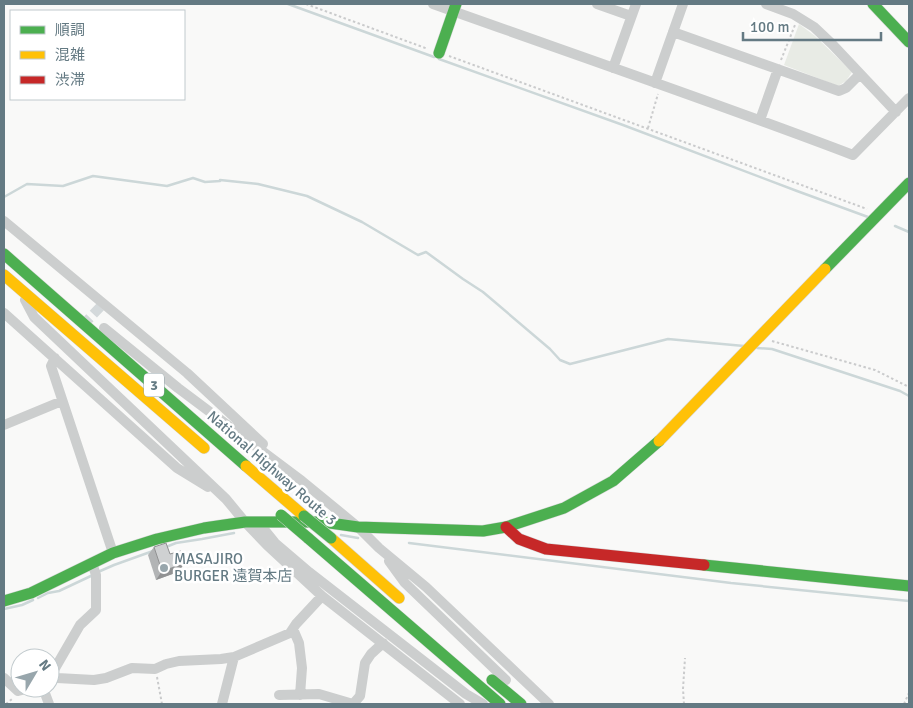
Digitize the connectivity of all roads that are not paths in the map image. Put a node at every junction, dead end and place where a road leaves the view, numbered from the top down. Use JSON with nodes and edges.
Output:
{"nodes":[{"id":1,"x":433,"y":4,"type":"edge"},
{"id":2,"x":597,"y":4,"type":"edge"},
{"id":3,"x":636,"y":4,"type":"edge"},
{"id":4,"x":683,"y":4,"type":"edge"},
{"id":5,"x":766,"y":4,"type":"edge"},
{"id":6,"x":873,"y":4,"type":"edge"},
{"id":7,"x":454,"y":7,"type":"edge"},
{"id":8,"x":631,"y":16,"type":"junction"},
{"id":9,"x":673,"y":32,"type":"junction"},
{"id":10,"x":909,"y":42,"type":"edge"},
{"id":11,"x":438,"y":53,"type":"road end"},
{"id":12,"x":613,"y":68,"type":"junction"},
{"id":13,"x":778,"y":69,"type":"junction"},
{"id":14,"x":860,"y":74,"type":"junction"},
{"id":15,"x":658,"y":84,"type":"junction"},
{"id":16,"x":909,"y":98,"type":"edge"},
{"id":17,"x":896,"y":112,"type":"junction"},
{"id":18,"x":760,"y":120,"type":"junction"},
{"id":19,"x":909,"y":183,"type":"edge"},
{"id":20,"x":4,"y":221,"type":"edge"},
{"id":21,"x":7,"y":257,"type":"edge"},
{"id":22,"x":4,"y":275,"type":"edge"},
{"id":23,"x":19,"y":289,"type":"junction"},
{"id":24,"x":4,"y":313,"type":"edge"},
{"id":25,"x":55,"y":358,"type":"junction"},
{"id":26,"x":62,"y":401,"type":"junction"},
{"id":27,"x":4,"y":426,"type":"edge"},
{"id":28,"x":214,"y":457,"type":"dead end"},
{"id":29,"x":302,"y":481,"type":"junction"},
{"id":30,"x":226,"y":499,"type":"junction"},
{"id":31,"x":277,"y":511,"type":"dead end"},
{"id":32,"x":245,"y":522,"type":"junction"},
{"id":33,"x":258,"y":522,"type":"junction"},
{"id":34,"x":358,"y":527,"type":"junction"},
{"id":35,"x":506,"y":527,"type":"junction"},
{"id":36,"x":379,"y":548,"type":"junction"},
{"id":37,"x":113,"y":553,"type":"junction"},
{"id":38,"x":92,"y":563,"type":"junction"},
{"id":39,"x":909,"y":586,"type":"edge"},
{"id":40,"x":322,"y":596,"type":"junction"},
{"id":41,"x":4,"y":601,"type":"edge"},
{"id":42,"x":405,"y":604,"type":"dead end"},
{"id":43,"x":293,"y":629,"type":"junction"},
{"id":44,"x":383,"y":643,"type":"junction"},
{"id":45,"x":234,"y":657,"type":"junction"},
{"id":46,"x":60,"y":660,"type":"edge"},
{"id":47,"x":469,"y":660,"type":"dead end"},
{"id":48,"x":60,"y":678,"type":"edge"},
{"id":49,"x":300,"y":694,"type":"junction"},
{"id":50,"x":279,"y":695,"type":"dead end"},
{"id":51,"x":222,"y":704,"type":"edge"},
{"id":52,"x":353,"y":704,"type":"edge"},
{"id":53,"x":460,"y":704,"type":"edge"},
{"id":54,"x":483,"y":704,"type":"edge"},
{"id":55,"x":500,"y":704,"type":"edge"},
{"id":56,"x":521,"y":704,"type":"edge"},
{"id":57,"x":531,"y":704,"type":"edge"},
{"id":58,"x":549,"y":704,"type":"edge"}],
"edges":[{"from":1,"to":7,"type":"street"},
{"from":2,"to":8,"type":"street"},
{"from":3,"to":8,"type":"street"},
{"from":4,"to":9,"type":"street"},
{"from":5,"to":14,"type":"street"},
{"from":6,"to":10,"type":"main road"},
{"from":7,"to":11,"type":"main road"},
{"from":7,"to":12,"type":"street"},
{"from":8,"to":12,"type":"street"},
{"from":9,"to":13,"type":"street"},
{"from":9,"to":15,"type":"street"},
{"from":12,"to":15,"type":"street"},
{"from":13,"to":14,"type":"street"},
{"from":13,"to":18,"type":"street"},
{"from":14,"to":17,"type":"street"},
{"from":15,"to":18,"type":"street"},
{"from":16,"to":17,"type":"street"},
{"from":17,"to":18,"type":"street"},
{"from":19,"to":35,"type":"main road"},
{"from":20,"to":29,"type":"street"},
{"from":21,"to":29,"type":"street"},
{"from":21,"to":42,"type":"main road","name":"National Highway Route 3","number":"3","bridge":true},
{"from":22,"to":23,"type":"main road","name":"National Highway Route 3","number":"3"},
{"from":23,"to":28,"type":"main road","name":"National Highway Route 3","number":"3"},
{"from":23,"to":30,"type":"street"},
{"from":24,"to":25,"type":"street"},
{"from":25,"to":26,"type":"street"},
{"from":25,"to":30,"type":"street"},
{"from":26,"to":27,"type":"street"},
{"from":26,"to":37,"type":"street"},
{"from":29,"to":34,"type":"street"},
{"from":30,"to":32,"type":"street"},
{"from":31,"to":55,"type":"main road","name":"National Highway Route 3","bridge":true},
{"from":32,"to":33,"type":"main road"},
{"from":32,"to":37,"type":"main road"},
{"from":32,"to":40,"type":"street"},
{"from":33,"to":34,"type":"main road"},
{"from":33,"to":54,"type":"street"},
{"from":34,"to":35,"type":"main road"},
{"from":34,"to":36,"type":"street"},
{"from":35,"to":39,"type":"main road"},
{"from":36,"to":57,"type":"street"},
{"from":36,"to":58,"type":"street"},
{"from":37,"to":38,"type":"main road"},
{"from":38,"to":41,"type":"main road"},
{"from":38,"to":46,"type":"street"},
{"from":40,"to":43,"type":"street"},
{"from":40,"to":44,"type":"street"},
{"from":43,"to":45,"type":"street"},
{"from":43,"to":49,"type":"street"},
{"from":44,"to":52,"type":"street"},
{"from":44,"to":53,"type":"street"},
{"from":45,"to":48,"type":"street"},
{"from":45,"to":51,"type":"street"},
{"from":47,"to":56,"type":"main road"},
{"from":49,"to":50,"type":"street"},
{"from":49,"to":52,"type":"street"}]}
